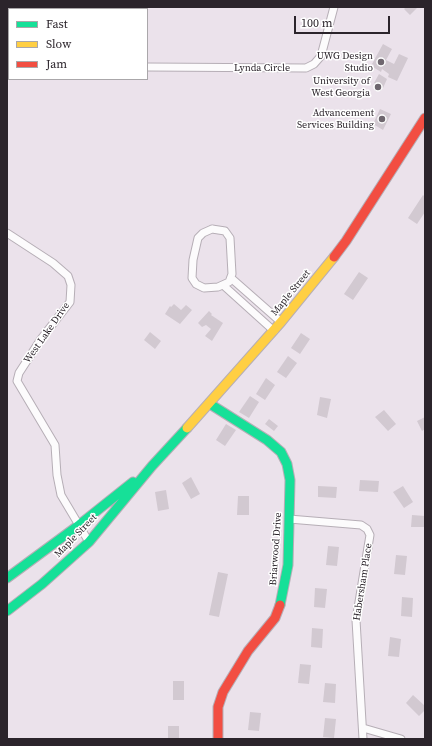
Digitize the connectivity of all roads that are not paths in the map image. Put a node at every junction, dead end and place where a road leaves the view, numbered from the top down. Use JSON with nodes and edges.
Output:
{"nodes":[{"id":1,"x":334,"y":7,"type":"edge"},
{"id":2,"x":148,"y":67,"type":"edge"},
{"id":3,"x":425,"y":118,"type":"edge"},
{"id":4,"x":7,"y":233,"type":"edge"},
{"id":5,"x":231,"y":278,"type":"junction"},
{"id":6,"x":223,"y":285,"type":"junction"},
{"id":7,"x":282,"y":322,"type":"junction"},
{"id":8,"x":274,"y":331,"type":"junction"},
{"id":9,"x":210,"y":404,"type":"junction"},
{"id":10,"x":152,"y":466,"type":"junction"},
{"id":11,"x":289,"y":519,"type":"junction"},
{"id":12,"x":79,"y":525,"type":"junction"},
{"id":13,"x":89,"y":542,"type":"junction"},
{"id":14,"x":7,"y":578,"type":"edge"},
{"id":15,"x":7,"y":611,"type":"edge"},
{"id":16,"x":363,"y":728,"type":"junction"},
{"id":17,"x":218,"y":739,"type":"edge"},
{"id":18,"x":363,"y":739,"type":"edge"},
{"id":19,"x":401,"y":739,"type":"edge"}],
"edges":[{"from":1,"to":2,"type":"street","name":"Lynda Circle"},
{"from":3,"to":7,"type":"main road","name":"Maple Street"},
{"from":4,"to":12,"type":"street","name":"West Lake Drive"},
{"from":5,"to":6,"type":"street"},
{"from":5,"to":6,"type":"street"},
{"from":5,"to":7,"type":"street"},
{"from":6,"to":8,"type":"street"},
{"from":7,"to":8,"type":"main road","name":"Maple Street"},
{"from":8,"to":9,"type":"main road","name":"Maple Street"},
{"from":9,"to":10,"type":"main road","name":"Maple Street"},
{"from":9,"to":11,"type":"main road","name":"Briarwood Drive"},
{"from":10,"to":12,"type":"main road","name":"Maple Street"},
{"from":10,"to":13,"type":"main road","name":"Maple Street"},
{"from":11,"to":16,"type":"street","name":"Habersham Place"},
{"from":11,"to":17,"type":"main road","name":"Briarwood Drive"},
{"from":12,"to":13,"type":"street","name":"West Lake Drive"},
{"from":12,"to":14,"type":"main road","name":"Maple Street"},
{"from":13,"to":15,"type":"main road","name":"Maple Street"},
{"from":16,"to":18,"type":"street","name":"Habersham Place"},
{"from":16,"to":19,"type":"street"}]}
